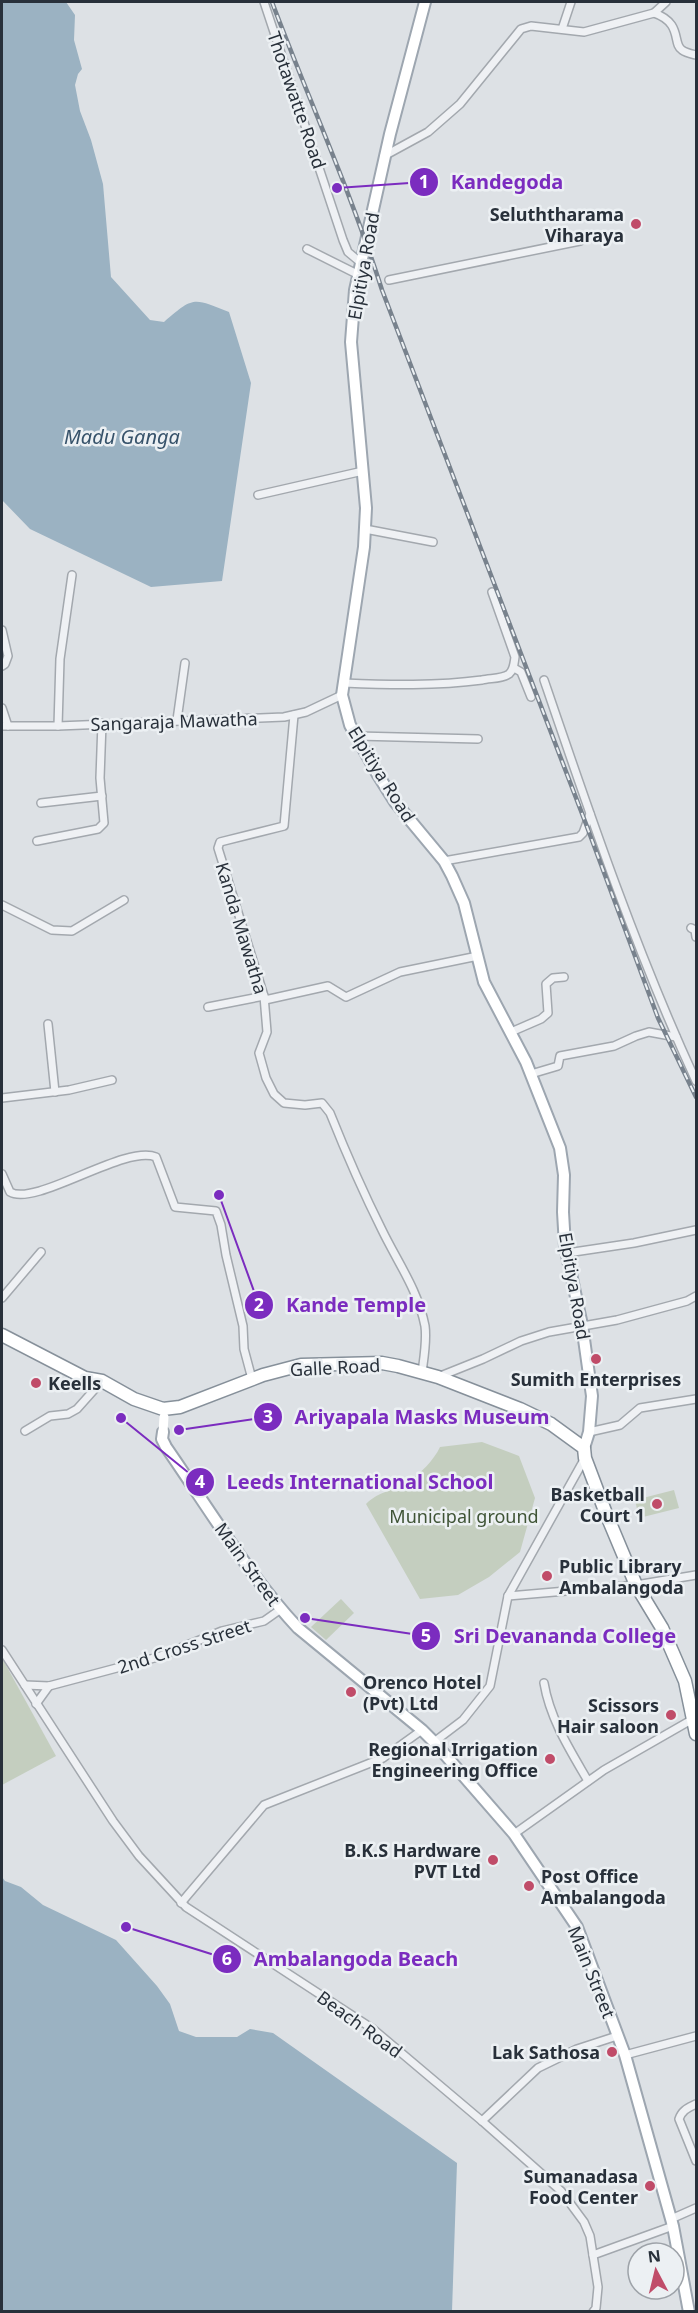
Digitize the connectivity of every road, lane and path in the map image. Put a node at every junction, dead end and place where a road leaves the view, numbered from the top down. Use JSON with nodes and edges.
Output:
{"nodes":[{"id":1,"x":264,"y":2,"type":"edge"},
{"id":2,"x":425,"y":2,"type":"edge"},
{"id":3,"x":571,"y":2,"type":"edge"},
{"id":4,"x":666,"y":2,"type":"edge"},
{"id":5,"x":654,"y":13,"type":"junction"},
{"id":6,"x":562,"y":29,"type":"junction"},
{"id":7,"x":696,"y":55,"type":"edge"},
{"id":8,"x":384,"y":156,"type":"junction"},
{"id":9,"x":580,"y":241,"type":"dead end"},
{"id":10,"x":308,"y":249,"type":"dead end"},
{"id":11,"x":360,"y":262,"type":"junction"},
{"id":12,"x":357,"y":274,"type":"junction"},
{"id":13,"x":389,"y":280,"type":"dead end"},
{"id":14,"x":363,"y":471,"type":"junction"},
{"id":15,"x":258,"y":495,"type":"dead end"},
{"id":16,"x":365,"y":530,"type":"junction"},
{"id":17,"x":433,"y":542,"type":"dead end"},
{"id":18,"x":72,"y":576,"type":"dead end"},
{"id":19,"x":492,"y":592,"type":"dead end"},
{"id":20,"x":2,"y":630,"type":"edge"},
{"id":21,"x":184,"y":663,"type":"dead end"},
{"id":22,"x":2,"y":666,"type":"edge"},
{"id":23,"x":514,"y":668,"type":"junction"},
{"id":24,"x":544,"y":680,"type":"dead end"},
{"id":25,"x":344,"y":683,"type":"junction"},
{"id":26,"x":342,"y":694,"type":"junction"},
{"id":27,"x":531,"y":697,"type":"dead end"},
{"id":28,"x":2,"y":708,"type":"edge"},
{"id":29,"x":294,"y":715,"type":"junction"},
{"id":30,"x":177,"y":720,"type":"junction"},
{"id":31,"x":102,"y":723,"type":"junction"},
{"id":32,"x":5,"y":726,"type":"edge"},
{"id":33,"x":58,"y":726,"type":"junction"},
{"id":34,"x":357,"y":736,"type":"junction"},
{"id":35,"x":478,"y":739,"type":"dead end"},
{"id":36,"x":102,"y":796,"type":"junction"},
{"id":37,"x":41,"y":802,"type":"dead end"},
{"id":38,"x":590,"y":814,"type":"junction"},
{"id":39,"x":37,"y":841,"type":"dead end"},
{"id":40,"x":444,"y":861,"type":"junction"},
{"id":41,"x":124,"y":900,"type":"dead end"},
{"id":42,"x":2,"y":905,"type":"edge"},
{"id":43,"x":691,"y":928,"type":"dead end"},
{"id":44,"x":696,"y":937,"type":"edge"},
{"id":45,"x":477,"y":956,"type":"junction"},
{"id":46,"x":564,"y":977,"type":"dead end"},
{"id":47,"x":264,"y":998,"type":"junction"},
{"id":48,"x":208,"y":1007,"type":"dead end"},
{"id":49,"x":48,"y":1024,"type":"dead end"},
{"id":50,"x":512,"y":1032,"type":"junction"},
{"id":51,"x":676,"y":1037,"type":"junction"},
{"id":52,"x":531,"y":1074,"type":"junction"},
{"id":53,"x":112,"y":1080,"type":"dead end"},
{"id":54,"x":696,"y":1081,"type":"edge"},
{"id":55,"x":54,"y":1092,"type":"junction"},
{"id":56,"x":2,"y":1098,"type":"edge"},
{"id":57,"x":2,"y":1174,"type":"edge"},
{"id":58,"x":696,"y":1230,"type":"edge"},
{"id":59,"x":41,"y":1252,"type":"dead end"},
{"id":60,"x":567,"y":1253,"type":"junction"},
{"id":61,"x":696,"y":1296,"type":"edge"},
{"id":62,"x":2,"y":1298,"type":"edge"},
{"id":63,"x":582,"y":1325,"type":"junction"},
{"id":64,"x":2,"y":1335,"type":"edge"},
{"id":65,"x":422,"y":1372,"type":"junction"},
{"id":66,"x":438,"y":1377,"type":"junction"},
{"id":67,"x":252,"y":1379,"type":"junction"},
{"id":68,"x":102,"y":1381,"type":"junction"},
{"id":69,"x":229,"y":1389,"type":"junction"},
{"id":70,"x":134,"y":1399,"type":"junction"},
{"id":71,"x":696,"y":1399,"type":"edge"},
{"id":72,"x":164,"y":1417,"type":"junction"},
{"id":73,"x":25,"y":1431,"type":"dead end"},
{"id":74,"x":163,"y":1432,"type":"joint"},
{"id":75,"x":589,"y":1432,"type":"junction"},
{"id":76,"x":584,"y":1453,"type":"junction"},
{"id":77,"x":696,"y":1575,"type":"edge"},
{"id":78,"x":636,"y":1585,"type":"junction"},
{"id":79,"x":508,"y":1596,"type":"junction"},
{"id":80,"x":281,"y":1610,"type":"junction"},
{"id":81,"x":2,"y":1650,"type":"edge"},
{"id":82,"x":544,"y":1683,"type":"dead end"},
{"id":83,"x":25,"y":1685,"type":"junction"},
{"id":84,"x":49,"y":1686,"type":"junction"},
{"id":85,"x":36,"y":1704,"type":"junction"},
{"id":86,"x":695,"y":1718,"type":"edge"},
{"id":87,"x":422,"y":1730,"type":"junction"},
{"id":88,"x":696,"y":1734,"type":"edge"},
{"id":89,"x":434,"y":1742,"type":"junction"},
{"id":90,"x":588,"y":1781,"type":"junction"},
{"id":91,"x":514,"y":1834,"type":"junction"},
{"id":92,"x":182,"y":1903,"type":"junction"},
{"id":93,"x":696,"y":2036,"type":"edge"},
{"id":94,"x":617,"y":2037,"type":"junction"},
{"id":95,"x":625,"y":2055,"type":"junction"},
{"id":96,"x":696,"y":2104,"type":"edge"},
{"id":97,"x":482,"y":2121,"type":"junction"},
{"id":98,"x":696,"y":2161,"type":"edge"},
{"id":99,"x":696,"y":2208,"type":"edge"},
{"id":100,"x":672,"y":2222,"type":"junction"},
{"id":101,"x":592,"y":2255,"type":"junction"},
{"id":102,"x":593,"y":2312,"type":"edge"},
{"id":103,"x":689,"y":2312,"type":"edge"}],
"edges":[{"from":1,"to":11,"type":"street","name":"Thotawatte Road"},
{"from":2,"to":8,"type":"main road","name":"Elpitiya Road"},
{"from":3,"to":6,"type":"street"},
{"from":4,"to":5,"type":"street"},
{"from":5,"to":6,"type":"street"},
{"from":5,"to":7,"type":"street"},
{"from":6,"to":8,"type":"street"},
{"from":8,"to":11,"type":"main road","name":"Elpitiya Road"},
{"from":9,"to":13,"type":"street"},
{"from":10,"to":12,"type":"street"},
{"from":11,"to":12,"type":"main road","name":"Elpitiya Road"},
{"from":12,"to":14,"type":"main road","name":"Elpitiya Road"},
{"from":14,"to":15,"type":"street"},
{"from":14,"to":16,"type":"main road","name":"Elpitiya Road"},
{"from":16,"to":17,"type":"street"},
{"from":16,"to":25,"type":"main road","name":"Elpitiya Road"},
{"from":18,"to":33,"type":"street"},
{"from":19,"to":23,"type":"street"},
{"from":20,"to":22,"type":"street"},
{"from":21,"to":30,"type":"street"},
{"from":23,"to":25,"type":"street"},
{"from":23,"to":27,"type":"street"},
{"from":24,"to":38,"type":"street"},
{"from":25,"to":26,"type":"main road","name":"Elpitiya Road"},
{"from":26,"to":29,"type":"street","name":"Sangaraja Mawatha"},
{"from":26,"to":34,"type":"main road","name":"Elpitiya Road"},
{"from":28,"to":32,"type":"street"},
{"from":29,"to":30,"type":"street","name":"Sangaraja Mawatha"},
{"from":29,"to":47,"type":"street","name":"Kanda Mawatha"},
{"from":30,"to":31,"type":"street","name":"Sangaraja Mawatha"},
{"from":31,"to":33,"type":"street","name":"Sangaraja Mawatha"},
{"from":31,"to":36,"type":"street"},
{"from":32,"to":33,"type":"street","name":"Sangaraja Mawatha"},
{"from":34,"to":35,"type":"street"},
{"from":34,"to":40,"type":"main road","name":"Elpitiya Road"},
{"from":36,"to":37,"type":"street"},
{"from":36,"to":39,"type":"street"},
{"from":38,"to":40,"type":"street"},
{"from":38,"to":51,"type":"street"},
{"from":40,"to":45,"type":"main road","name":"Elpitiya Road"},
{"from":41,"to":42,"type":"street"},
{"from":43,"to":44,"type":"street"},
{"from":45,"to":47,"type":"street"},
{"from":45,"to":50,"type":"main road","name":"Elpitiya Road"},
{"from":46,"to":50,"type":"street"},
{"from":47,"to":48,"type":"street"},
{"from":47,"to":65,"type":"street","name":"Kanda Mawatha"},
{"from":49,"to":55,"type":"street"},
{"from":50,"to":52,"type":"main road","name":"Elpitiya Road"},
{"from":51,"to":52,"type":"street"},
{"from":51,"to":54,"type":"street"},
{"from":52,"to":60,"type":"main road","name":"Elpitiya Road"},
{"from":53,"to":55,"type":"street"},
{"from":55,"to":56,"type":"street"},
{"from":57,"to":67,"type":"street"},
{"from":58,"to":60,"type":"street"},
{"from":59,"to":62,"type":"street"},
{"from":60,"to":63,"type":"main road","name":"Elpitiya Road"},
{"from":61,"to":63,"type":"street"},
{"from":63,"to":66,"type":"street"},
{"from":63,"to":75,"type":"main road","name":"Elpitiya Road"},
{"from":64,"to":68,"type":"highway","name":"Galle Road"},
{"from":65,"to":66,"type":"highway","name":"Galle Road"},
{"from":65,"to":67,"type":"highway","name":"Galle Road"},
{"from":66,"to":76,"type":"highway","name":"Galle Road"},
{"from":67,"to":69,"type":"highway","name":"Galle Road"},
{"from":68,"to":70,"type":"highway","name":"Galle Road"},
{"from":68,"to":73,"type":"street"},
{"from":69,"to":70,"type":"highway","name":"Galle Road"},
{"from":69,"to":72,"type":"highway","name":"Galle Road"},
{"from":70,"to":72,"type":"highway","name":"Galle Road"},
{"from":71,"to":75,"type":"street"},
{"from":72,"to":74,"type":"street","name":"Main Street"},
{"from":74,"to":80,"type":"main road","name":"Main Street"},
{"from":75,"to":76,"type":"main road","name":"Elpitiya Road"},
{"from":76,"to":78,"type":"highway"},
{"from":76,"to":79,"type":"street"},
{"from":77,"to":78,"type":"street"},
{"from":78,"to":79,"type":"street"},
{"from":78,"to":86,"type":"highway"},
{"from":79,"to":89,"type":"street"},
{"from":80,"to":84,"type":"street","name":"2nd Cross Street"},
{"from":80,"to":87,"type":"main road","name":"Main Street"},
{"from":81,"to":83,"type":"street","name":"Beach Road"},
{"from":82,"to":90,"type":"street"},
{"from":83,"to":84,"type":"street","name":"2nd Cross Street"},
{"from":83,"to":85,"type":"street","name":"Beach Road"},
{"from":84,"to":85,"type":"street"},
{"from":85,"to":92,"type":"street","name":"Beach Road"},
{"from":86,"to":88,"type":"highway"},
{"from":86,"to":90,"type":"street"},
{"from":87,"to":89,"type":"main road","name":"Main Street"},
{"from":87,"to":92,"type":"street"},
{"from":89,"to":91,"type":"main road","name":"Main Street"},
{"from":90,"to":91,"type":"street"},
{"from":91,"to":94,"type":"main road","name":"Main Street"},
{"from":92,"to":97,"type":"street","name":"Beach Road"},
{"from":93,"to":95,"type":"street"},
{"from":94,"to":95,"type":"main road","name":"Main Street"},
{"from":94,"to":97,"type":"street"},
{"from":95,"to":100,"type":"main road","name":"Main Street"},
{"from":96,"to":98,"type":"street"},
{"from":97,"to":101,"type":"street","name":"Beach Road"},
{"from":99,"to":100,"type":"street"},
{"from":100,"to":101,"type":"street"},
{"from":100,"to":103,"type":"main road","name":"Main Street"},
{"from":101,"to":102,"type":"street","name":"Beach Road"}]}
